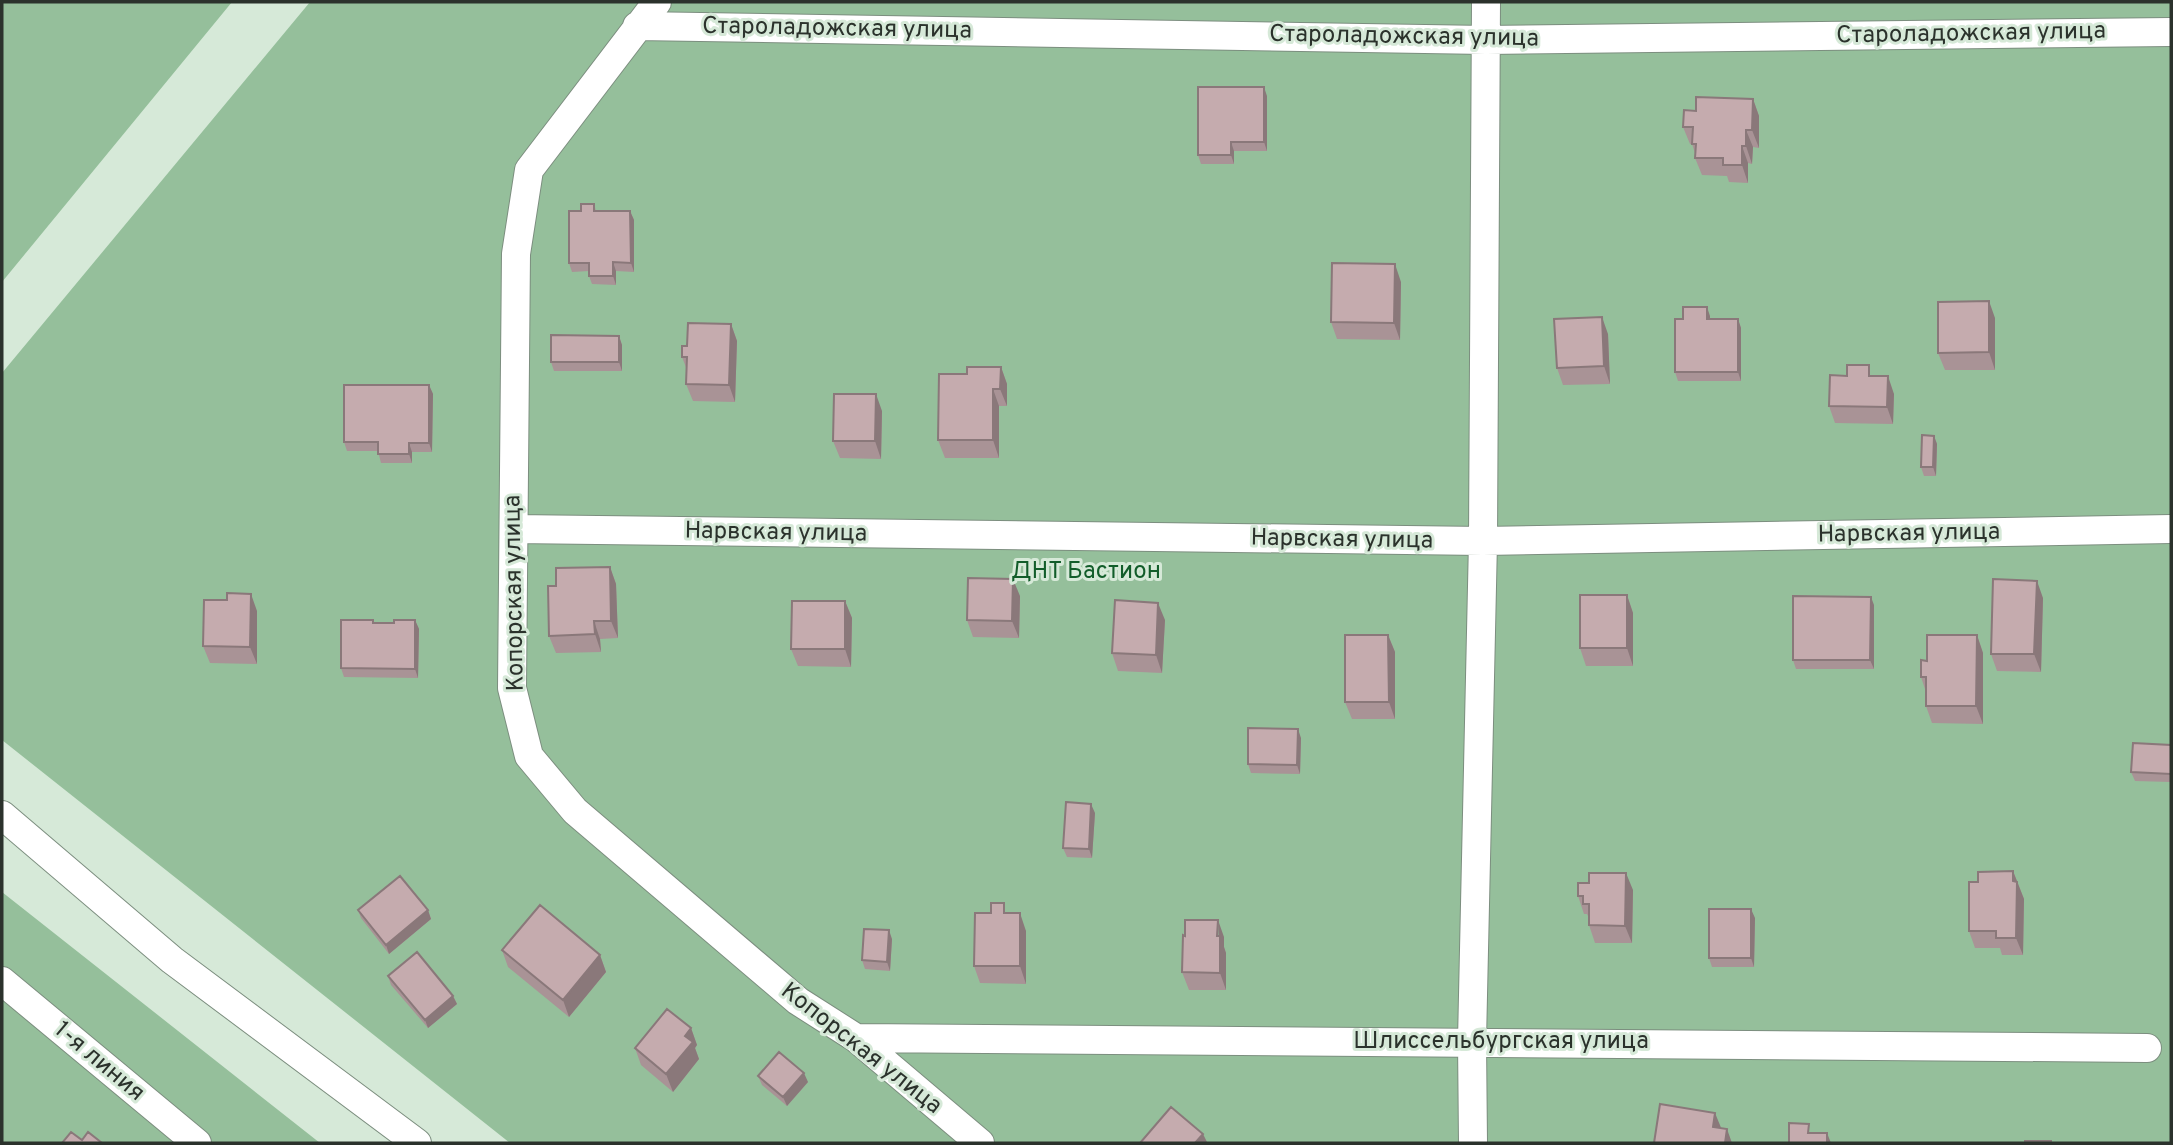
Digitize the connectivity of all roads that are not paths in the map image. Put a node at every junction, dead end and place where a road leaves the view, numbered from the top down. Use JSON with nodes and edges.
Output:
{"nodes":[{"id":1,"x":657,"y":2,"type":"edge"},
{"id":2,"x":1486,"y":2,"type":"edge"},
{"id":3,"x":637,"y":26,"type":"junction"},
{"id":4,"x":2171,"y":32,"type":"edge"},
{"id":5,"x":1486,"y":40,"type":"junction"},
{"id":6,"x":514,"y":529,"type":"junction"},
{"id":7,"x":2171,"y":529,"type":"edge"},
{"id":8,"x":1483,"y":541,"type":"junction"},
{"id":9,"x":2,"y":815,"type":"edge"},
{"id":10,"x":2,"y":981,"type":"edge"},
{"id":11,"x":856,"y":1038,"type":"junction"},
{"id":12,"x":1472,"y":1041,"type":"junction"},
{"id":13,"x":2147,"y":1048,"type":"dead end"},
{"id":14,"x":197,"y":1143,"type":"edge"},
{"id":15,"x":417,"y":1143,"type":"edge"},
{"id":16,"x":980,"y":1143,"type":"edge"},
{"id":17,"x":1473,"y":1143,"type":"edge"}],
"edges":[{"from":1,"to":3,"type":"street","name":"Копорская улица"},
{"from":2,"to":5,"type":"street"},
{"from":3,"to":5,"type":"street","name":"Староладожская улица"},
{"from":3,"to":6,"type":"street","name":"Копорская улица"},
{"from":4,"to":5,"type":"street","name":"Староладожская улица"},
{"from":5,"to":8,"type":"street"},
{"from":6,"to":8,"type":"street","name":"Нарвская улица"},
{"from":6,"to":11,"type":"street","name":"Копорская улица"},
{"from":7,"to":8,"type":"street","name":"Нарвская улица"},
{"from":8,"to":12,"type":"street"},
{"from":9,"to":15,"type":"street"},
{"from":10,"to":14,"type":"street","name":"1-я линия"},
{"from":11,"to":12,"type":"street","name":"Шлиссельбургская улица"},
{"from":11,"to":16,"type":"street","name":"Копорская улица"},
{"from":12,"to":13,"type":"street","name":"Шлиссельбургская улица"},
{"from":12,"to":17,"type":"street"}]}
